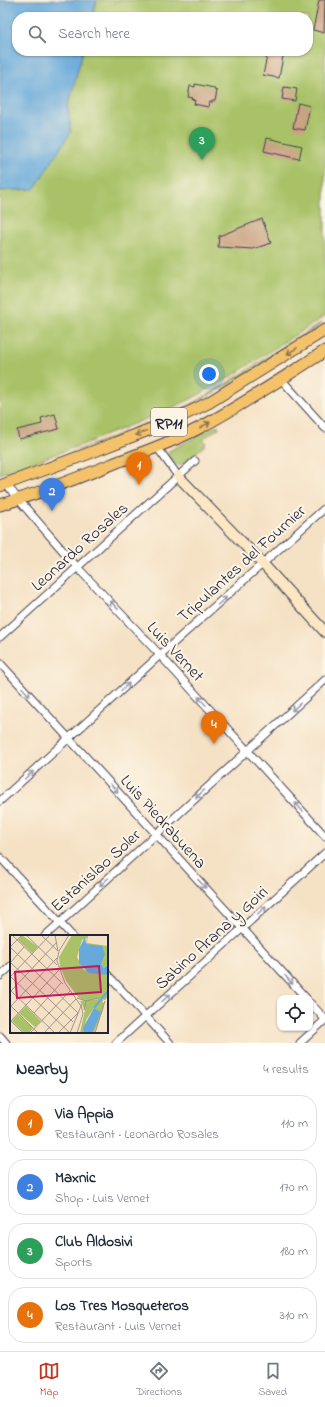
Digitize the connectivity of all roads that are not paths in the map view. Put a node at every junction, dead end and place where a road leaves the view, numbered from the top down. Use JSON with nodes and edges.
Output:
{"nodes":[{"id":1,"x":325,"y":330,"type":"edge"},
{"id":2,"x":325,"y":351,"type":"edge"},
{"id":3,"x":281,"y":379,"type":"junction"},
{"id":4,"x":325,"y":428,"type":"edge"},
{"id":5,"x":157,"y":447,"type":"junction"},
{"id":6,"x":195,"y":461,"type":"dead end"},
{"id":7,"x":178,"y":476,"type":"junction"},
{"id":8,"x":3,"y":485,"type":"edge"},
{"id":9,"x":18,"y":499,"type":"junction"},
{"id":10,"x":0,"y":505,"type":"edge"},
{"id":11,"x":325,"y":508,"type":"edge"},
{"id":12,"x":263,"y":564,"type":"junction"},
{"id":13,"x":77,"y":567,"type":"junction"},
{"id":14,"x":325,"y":632,"type":"edge"},
{"id":15,"x":0,"y":637,"type":"edge"},
{"id":16,"x":160,"y":655,"type":"junction"},
{"id":17,"x":0,"y":663,"type":"edge"},
{"id":18,"x":325,"y":680,"type":"edge"},
{"id":19,"x":69,"y":738,"type":"junction"},
{"id":20,"x":247,"y":751,"type":"junction"},
{"id":21,"x":0,"y":801,"type":"edge"},
{"id":22,"x":156,"y":835,"type":"junction"},
{"id":23,"x":325,"y":836,"type":"edge"},
{"id":24,"x":325,"y":853,"type":"edge"},
{"id":25,"x":0,"y":857,"type":"edge"},
{"id":26,"x":60,"y":922,"type":"junction"},
{"id":27,"x":242,"y":928,"type":"junction"},
{"id":28,"x":45,"y":935,"type":"edge"},
{"id":29,"x":71,"y":935,"type":"edge"},
{"id":30,"x":10,"y":967,"type":"edge"},
{"id":31,"x":108,"y":975,"type":"edge"},
{"id":32,"x":0,"y":976,"type":"edge"},
{"id":33,"x":303,"y":995,"type":"edge"},
{"id":34,"x":313,"y":1006,"type":"edge"},
{"id":35,"x":146,"y":1016,"type":"junction"},
{"id":36,"x":325,"y":1019,"type":"edge"},
{"id":37,"x":0,"y":1036,"type":"edge"},
{"id":38,"x":6,"y":1043,"type":"edge"},
{"id":39,"x":116,"y":1043,"type":"edge"},
{"id":40,"x":170,"y":1043,"type":"edge"},
{"id":41,"x":300,"y":1043,"type":"edge"}],
"edges":[{"from":1,"to":8,"type":"main road","number":"RP11","one_way":true},
{"from":2,"to":3,"type":"main road","number":"RP11"},
{"from":3,"to":4,"type":"street"},
{"from":5,"to":3,"type":"main road","number":"RP11","one_way":true},
{"from":5,"to":7,"type":"street"},
{"from":5,"to":9,"type":"main road","number":"RP11"},
{"from":6,"to":7,"type":"street","name":"Leonardo Rosales"},
{"from":7,"to":12,"type":"street"},
{"from":7,"to":13,"type":"street","name":"Leonardo Rosales"},
{"from":8,"to":9,"type":"street","name":"Luis Vernet"},
{"from":9,"to":10,"type":"main road","number":"RP11"},
{"from":9,"to":13,"type":"street","name":"Luis Vernet"},
{"from":11,"to":12,"type":"street","name":"Tripulantes del Fournier"},
{"from":12,"to":14,"type":"street"},
{"from":16,"to":12,"type":"street","name":"Tripulantes del Fournier","one_way":true},
{"from":13,"to":15,"type":"street","name":"Leonardo Rosales"},
{"from":16,"to":13,"type":"street","name":"Luis Vernet","one_way":true},
{"from":19,"to":16,"type":"street","name":"Tripulantes del Fournier","one_way":true},
{"from":20,"to":16,"type":"street","name":"Luis Vernet","one_way":true},
{"from":17,"to":19,"type":"street","name":"Luis Piedrabuena","one_way":true},
{"from":18,"to":20,"type":"street","name":"Estanislao Soler","one_way":true},
{"from":21,"to":19,"type":"street","name":"Tripulantes del Fournier","one_way":true},
{"from":19,"to":22,"type":"street","name":"Luis Piedrabuena","one_way":true},
{"from":20,"to":22,"type":"street","name":"Estanislao Soler","one_way":true},
{"from":23,"to":20,"type":"street","name":"Luis Vernet","one_way":true},
{"from":22,"to":26,"type":"street","name":"Estanislao Soler","one_way":true},
{"from":22,"to":27,"type":"street","name":"Luis Piedrabuena","one_way":true},
{"from":27,"to":24,"type":"street","name":"Sabino Arana y Goiri","one_way":true},
{"from":25,"to":26,"type":"street"},
{"from":26,"to":28,"type":"street","name":"Estanislao Soler"},
{"from":26,"to":29,"type":"street"},
{"from":27,"to":33,"type":"street","name":"Luis Piedrabuena","one_way":true},
{"from":35,"to":27,"type":"street","name":"Sabino Arana y Goiri","one_way":true},
{"from":30,"to":32,"type":"street"},
{"from":31,"to":35,"type":"street"},
{"from":34,"to":36,"type":"street"},
{"from":35,"to":39,"type":"street","name":"Sabino Arana y Goiri"},
{"from":35,"to":40,"type":"street"},
{"from":36,"to":41,"type":"street"},
{"from":37,"to":38,"type":"street"}]}
